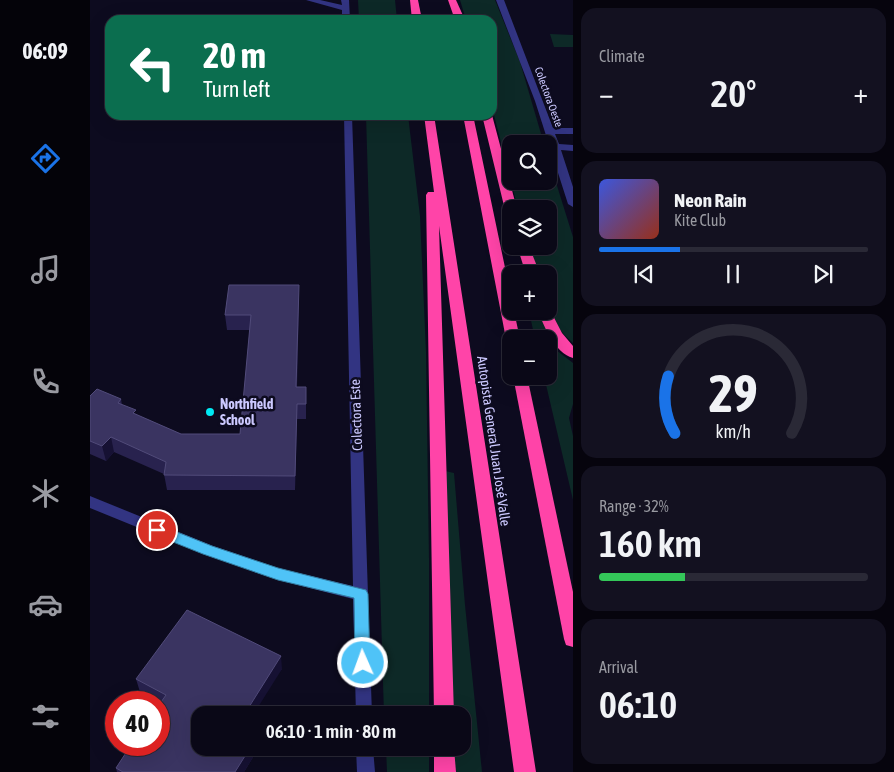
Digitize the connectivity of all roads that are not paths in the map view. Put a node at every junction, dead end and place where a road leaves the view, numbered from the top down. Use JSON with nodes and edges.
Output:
{"nodes":[{"id":1,"x":310,"y":0,"type":"edge"},
{"id":2,"x":414,"y":0,"type":"edge"},
{"id":3,"x":445,"y":0,"type":"edge"},
{"id":4,"x":452,"y":0,"type":"edge"},
{"id":5,"x":500,"y":0,"type":"edge"},
{"id":6,"x":345,"y":4,"type":"edge"},
{"id":7,"x":416,"y":15,"type":"edge"},
{"id":8,"x":448,"y":15,"type":"edge"},
{"id":9,"x":458,"y":15,"type":"edge"},
{"id":10,"x":348,"y":120,"type":"edge"},
{"id":11,"x":469,"y":120,"type":"edge"},
{"id":12,"x":488,"y":120,"type":"edge"},
{"id":13,"x":430,"y":123,"type":"edge"},
{"id":14,"x":549,"y":131,"type":"junction"},
{"id":15,"x":573,"y":131,"type":"edge"},
{"id":16,"x":551,"y":135,"type":"edge"},
{"id":17,"x":557,"y":147,"type":"edge"},
{"id":18,"x":573,"y":148,"type":"edge"},
{"id":19,"x":557,"y":150,"type":"edge"},
{"id":20,"x":508,"y":200,"type":"edge"},
{"id":21,"x":573,"y":204,"type":"edge"},
{"id":22,"x":548,"y":320,"type":"edge"},
{"id":23,"x":511,"y":330,"type":"edge"},
{"id":24,"x":573,"y":353,"type":"edge"},
{"id":25,"x":522,"y":385,"type":"edge"},
{"id":26,"x":90,"y":502,"type":"edge"},
{"id":27,"x":361,"y":594,"type":"junction"},
{"id":28,"x":573,"y":639,"type":"edge"},
{"id":29,"x":364,"y":706,"type":"edge"},
{"id":30,"x":444,"y":706,"type":"edge"},
{"id":31,"x":365,"y":756,"type":"edge"},
{"id":32,"x":444,"y":756,"type":"edge"},
{"id":33,"x":366,"y":772,"type":"edge"},
{"id":34,"x":444,"y":772,"type":"edge"},
{"id":35,"x":525,"y":772,"type":"edge"}],
"edges":[{"from":1,"to":6,"type":"street"},
{"from":2,"to":7,"type":"highway"},
{"from":3,"to":8,"type":"highway"},
{"from":4,"to":9,"type":"highway"},
{"from":5,"to":14,"type":"street","name":"Colectora Oeste"},
{"from":10,"to":27,"type":"street","name":"Colectora Este"},
{"from":11,"to":23,"type":"highway"},
{"from":12,"to":20,"type":"highway"},
{"from":13,"to":30,"type":"highway"},
{"from":13,"to":35,"type":"highway","name":"Autopista General Juan José Valle"},
{"from":14,"to":15,"type":"street"},
{"from":14,"to":16,"type":"street","name":"Colectora Oeste"},
{"from":17,"to":18,"type":"street"},
{"from":19,"to":21,"type":"street","name":"Colectora Oeste"},
{"from":22,"to":24,"type":"highway"},
{"from":25,"to":28,"type":"highway"},
{"from":26,"to":27,"type":"street"},
{"from":27,"to":29,"type":"street","name":"Colectora Este"},
{"from":31,"to":33,"type":"street"},
{"from":32,"to":34,"type":"highway"}]}
